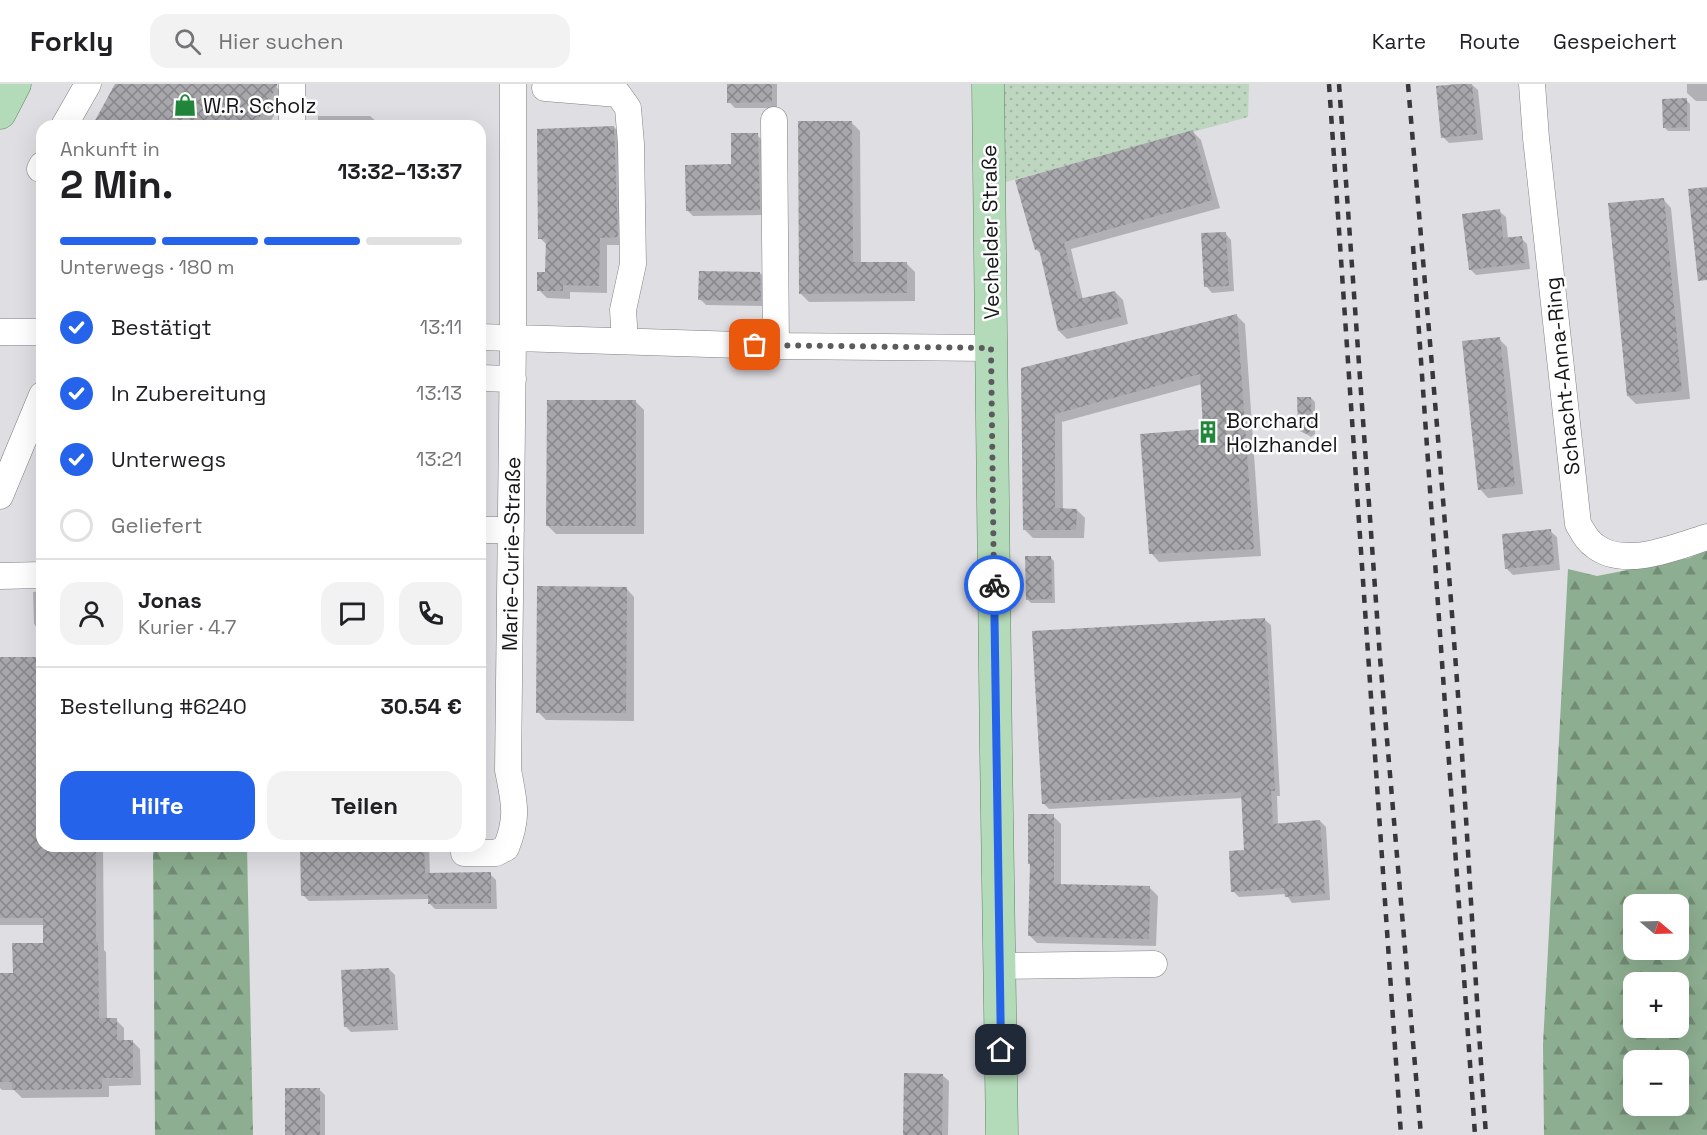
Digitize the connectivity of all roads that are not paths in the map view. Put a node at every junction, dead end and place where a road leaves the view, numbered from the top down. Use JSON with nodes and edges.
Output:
{"nodes":[{"id":1,"x":15,"y":84,"type":"edge"},
{"id":2,"x":88,"y":84,"type":"edge"},
{"id":3,"x":292,"y":84,"type":"edge"},
{"id":4,"x":513,"y":84,"type":"edge"},
{"id":5,"x":988,"y":84,"type":"edge"},
{"id":6,"x":1532,"y":84,"type":"edge"},
{"id":7,"x":545,"y":88,"type":"dead end"},
{"id":8,"x":0,"y":113,"type":"edge"},
{"id":9,"x":67,"y":120,"type":"edge"},
{"id":10,"x":292,"y":120,"type":"edge"},
{"id":11,"x":774,"y":120,"type":"dead end"},
{"id":12,"x":0,"y":332,"type":"edge"},
{"id":13,"x":36,"y":332,"type":"edge"},
{"id":14,"x":486,"y":337,"type":"edge"},
{"id":15,"x":513,"y":338,"type":"junction"},
{"id":16,"x":625,"y":341,"type":"junction"},
{"id":17,"x":776,"y":346,"type":"junction"},
{"id":18,"x":991,"y":348,"type":"junction"},
{"id":19,"x":486,"y":378,"type":"edge"},
{"id":20,"x":513,"y":379,"type":"junction"},
{"id":21,"x":30,"y":408,"type":"edge"},
{"id":22,"x":0,"y":496,"type":"edge"},
{"id":23,"x":486,"y":530,"type":"edge"},
{"id":24,"x":511,"y":530,"type":"junction"},
{"id":25,"x":1707,"y":537,"type":"edge"},
{"id":26,"x":36,"y":575,"type":"edge"},
{"id":27,"x":0,"y":576,"type":"edge"},
{"id":28,"x":464,"y":853,"type":"dead end"},
{"id":29,"x":1154,"y":964,"type":"dead end"},
{"id":30,"x":1000,"y":966,"type":"junction"},
{"id":31,"x":1002,"y":1135,"type":"edge"}],
"edges":[{"from":1,"to":8,"type":"main road"},
{"from":2,"to":9,"type":"street"},
{"from":3,"to":10,"type":"street"},
{"from":4,"to":15,"type":"street","name":"Marie-Curie-Straße"},
{"from":5,"to":18,"type":"main road","name":"Vechelder Straße"},
{"from":6,"to":25,"type":"street","name":"Schacht-Anna-Ring"},
{"from":7,"to":16,"type":"street"},
{"from":11,"to":17,"type":"street"},
{"from":12,"to":13,"type":"street"},
{"from":14,"to":15,"type":"street"},
{"from":15,"to":16,"type":"street"},
{"from":15,"to":20,"type":"street","name":"Marie-Curie-Straße"},
{"from":16,"to":17,"type":"street"},
{"from":17,"to":18,"type":"street"},
{"from":18,"to":30,"type":"main road","name":"Vechelder Straße"},
{"from":19,"to":20,"type":"street"},
{"from":20,"to":24,"type":"street","name":"Marie-Curie-Straße"},
{"from":21,"to":22,"type":"street"},
{"from":23,"to":24,"type":"street"},
{"from":24,"to":28,"type":"street","name":"Marie-Curie-Straße"},
{"from":26,"to":27,"type":"street"},
{"from":29,"to":30,"type":"street"},
{"from":30,"to":31,"type":"main road","name":"Vechelder Straße"}]}
